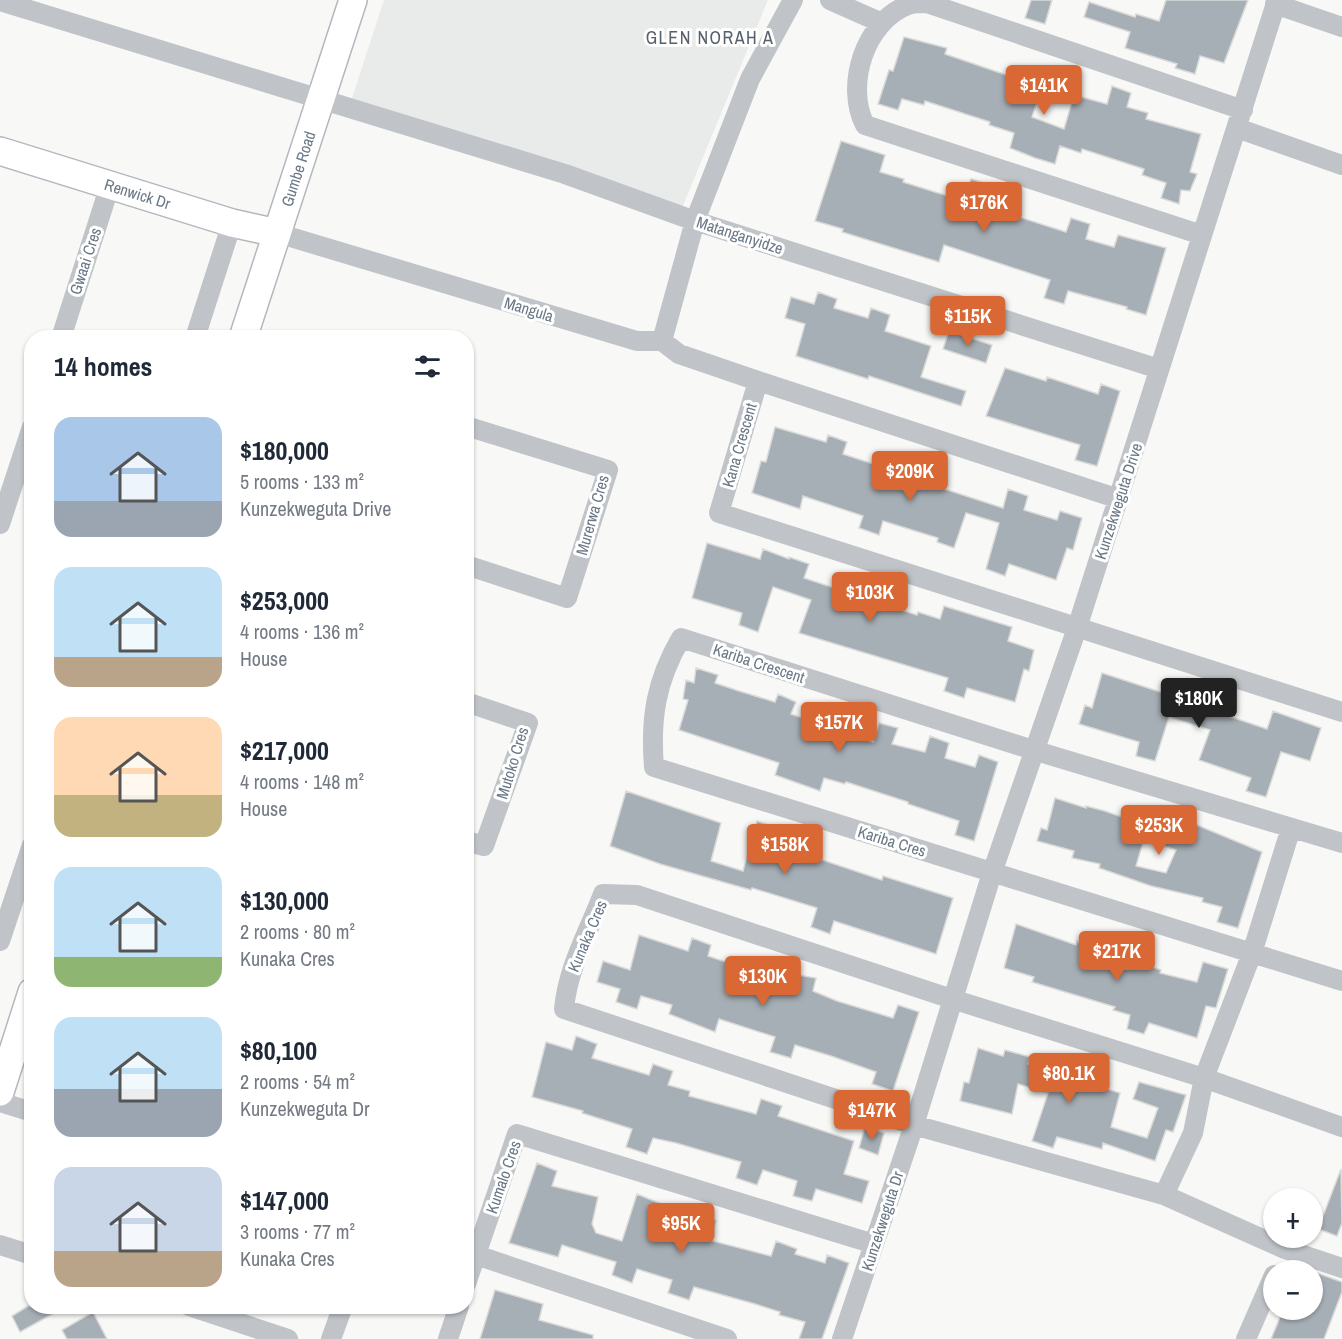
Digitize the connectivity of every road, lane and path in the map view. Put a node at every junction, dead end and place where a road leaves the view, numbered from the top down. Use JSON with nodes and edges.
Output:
{"nodes":[{"id":1,"x":353,"y":0,"type":"edge"},
{"id":2,"x":793,"y":0,"type":"edge"},
{"id":3,"x":830,"y":0,"type":"edge"},
{"id":4,"x":0,"y":1,"type":"edge"},
{"id":5,"x":1276,"y":2,"type":"edge"},
{"id":6,"x":882,"y":23,"type":"junction"},
{"id":7,"x":1342,"y":27,"type":"edge"},
{"id":8,"x":320,"y":100,"type":"junction"},
{"id":9,"x":1240,"y":119,"type":"junction"},
{"id":10,"x":0,"y":151,"type":"edge"},
{"id":11,"x":1342,"y":165,"type":"edge"},
{"id":12,"x":110,"y":185,"type":"junction"},
{"id":13,"x":695,"y":220,"type":"junction"},
{"id":14,"x":231,"y":223,"type":"junction"},
{"id":15,"x":277,"y":233,"type":"junction"},
{"id":16,"x":1202,"y":235,"type":"junction"},
{"id":17,"x":64,"y":330,"type":"edge"},
{"id":18,"x":198,"y":330,"type":"edge"},
{"id":19,"x":246,"y":330,"type":"edge"},
{"id":20,"x":662,"y":340,"type":"junction"},
{"id":21,"x":1159,"y":369,"type":"junction"},
{"id":22,"x":758,"y":381,"type":"junction"},
{"id":23,"x":474,"y":428,"type":"edge"},
{"id":24,"x":24,"y":451,"type":"edge"},
{"id":25,"x":1119,"y":499,"type":"junction"},
{"id":26,"x":0,"y":524,"type":"edge"},
{"id":27,"x":474,"y":568,"type":"edge"},
{"id":28,"x":1077,"y":627,"type":"junction"},
{"id":29,"x":474,"y":705,"type":"edge"},
{"id":30,"x":1342,"y":712,"type":"edge"},
{"id":31,"x":1033,"y":750,"type":"junction"},
{"id":32,"x":654,"y":767,"type":"joint"},
{"id":33,"x":1291,"y":828,"type":"junction"},
{"id":34,"x":474,"y":843,"type":"edge"},
{"id":35,"x":1342,"y":843,"type":"edge"},
{"id":36,"x":24,"y":869,"type":"edge"},
{"id":37,"x":992,"y":873,"type":"junction"},
{"id":38,"x":0,"y":941,"type":"edge"},
{"id":39,"x":1252,"y":953,"type":"junction"},
{"id":40,"x":1342,"y":981,"type":"edge"},
{"id":41,"x":952,"y":999,"type":"junction"},
{"id":42,"x":24,"y":1017,"type":"edge"},
{"id":43,"x":1204,"y":1078,"type":"junction"},
{"id":44,"x":0,"y":1092,"type":"edge"},
{"id":45,"x":0,"y":1102,"type":"edge"},
{"id":46,"x":24,"y":1110,"type":"edge"},
{"id":47,"x":914,"y":1125,"type":"junction"},
{"id":48,"x":1342,"y":1128,"type":"edge"},
{"id":49,"x":1164,"y":1195,"type":"junction"},
{"id":50,"x":874,"y":1244,"type":"junction"},
{"id":51,"x":0,"y":1245,"type":"edge"},
{"id":52,"x":1285,"y":1249,"type":"junction"},
{"id":53,"x":24,"y":1252,"type":"edge"},
{"id":54,"x":476,"y":1255,"type":"junction"},
{"id":55,"x":1280,"y":1260,"type":"edge"},
{"id":56,"x":474,"y":1261,"type":"edge"},
{"id":57,"x":1342,"y":1268,"type":"edge"},
{"id":58,"x":1263,"y":1300,"type":"edge"},
{"id":59,"x":213,"y":1314,"type":"edge"},
{"id":60,"x":340,"y":1314,"type":"edge"},
{"id":61,"x":456,"y":1314,"type":"edge"},
{"id":62,"x":288,"y":1339,"type":"edge"},
{"id":63,"x":332,"y":1339,"type":"edge"},
{"id":64,"x":448,"y":1339,"type":"edge"},
{"id":65,"x":727,"y":1339,"type":"edge"},
{"id":66,"x":842,"y":1339,"type":"edge"},
{"id":67,"x":1246,"y":1339,"type":"edge"}],
"edges":[{"from":1,"to":8,"type":"street","name":"Gumbe Road"},
{"from":2,"to":13,"type":"street"},
{"from":3,"to":6,"type":"street"},
{"from":4,"to":8,"type":"street","name":"Matanganyidze"},
{"from":5,"to":7,"type":"street"},
{"from":5,"to":9,"type":"street","name":"Kunzekweguta Drive"},
{"from":6,"to":9,"type":"street"},
{"from":6,"to":16,"type":"street"},
{"from":8,"to":13,"type":"street","name":"Matanganyidze"},
{"from":8,"to":15,"type":"street","name":"Gumbe Road"},
{"from":9,"to":11,"type":"street"},
{"from":9,"to":16,"type":"street","name":"Kunzekweguta Drive"},
{"from":10,"to":12,"type":"street","name":"Renwick Dr"},
{"from":12,"to":14,"type":"street","name":"Renwick Dr"},
{"from":12,"to":17,"type":"street","name":"Gwaai Cres"},
{"from":13,"to":20,"type":"street"},
{"from":13,"to":21,"type":"street","name":"Matanganyidze"},
{"from":14,"to":15,"type":"street","name":"Renwick Dr"},
{"from":14,"to":18,"type":"street"},
{"from":15,"to":19,"type":"street","name":"Gumbe Road"},
{"from":15,"to":20,"type":"street","name":"Mangula"},
{"from":16,"to":21,"type":"street","name":"Kunzekweguta Drive"},
{"from":20,"to":22,"type":"street"},
{"from":21,"to":25,"type":"street","name":"Kunzekweguta Drive"},
{"from":22,"to":25,"type":"street","name":"Kana Crescent"},
{"from":22,"to":28,"type":"street","name":"Kana Crescent"},
{"from":23,"to":27,"type":"street","name":"Murerwa Cres"},
{"from":24,"to":26,"type":"street"},
{"from":25,"to":28,"type":"street","name":"Kunzekweguta Drive"},
{"from":28,"to":30,"type":"street"},
{"from":28,"to":31,"type":"street","name":"Kunzekweguta Drive"},
{"from":29,"to":34,"type":"street","name":"Mutoko Cres"},
{"from":31,"to":32,"type":"street","name":"Kariba Crescent"},
{"from":31,"to":33,"type":"street"},
{"from":31,"to":37,"type":"street","name":"Kunzekweguta Drive"},
{"from":32,"to":37,"type":"street","name":"Kariba Cres"},
{"from":33,"to":35,"type":"street"},
{"from":33,"to":39,"type":"street"},
{"from":36,"to":38,"type":"street"},
{"from":37,"to":39,"type":"street","name":"Kariba Cres"},
{"from":37,"to":41,"type":"street","name":"Kunzekweguta Drive"},
{"from":39,"to":40,"type":"street","name":"Kariba Cres"},
{"from":39,"to":43,"type":"street"},
{"from":41,"to":43,"type":"street"},
{"from":41,"to":47,"type":"street","name":"Kunzekweguta Dr"},
{"from":41,"to":47,"type":"street","name":"Kunaka Cres"},
{"from":42,"to":44,"type":"street"},
{"from":43,"to":48,"type":"street"},
{"from":43,"to":49,"type":"street"},
{"from":45,"to":46,"type":"street"},
{"from":47,"to":49,"type":"street"},
{"from":47,"to":50,"type":"street","name":"Kunzekweguta Dr"},
{"from":49,"to":52,"type":"street"},
{"from":50,"to":54,"type":"street","name":"Kumalo Cres"},
{"from":50,"to":66,"type":"street","name":"Kunzekweguta Dr"},
{"from":51,"to":53,"type":"street"},
{"from":52,"to":55,"type":"street"},
{"from":52,"to":57,"type":"street"},
{"from":54,"to":56,"type":"street"},
{"from":54,"to":65,"type":"street"},
{"from":58,"to":67,"type":"street"},
{"from":59,"to":62,"type":"street"},
{"from":60,"to":63,"type":"street"},
{"from":61,"to":64,"type":"street"}]}
